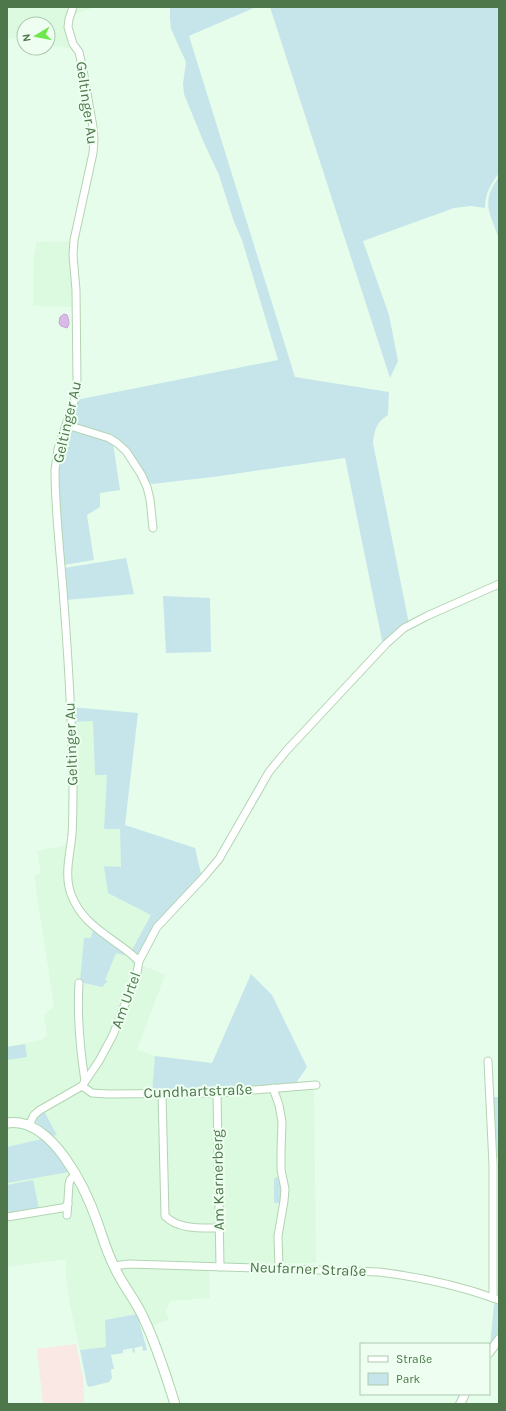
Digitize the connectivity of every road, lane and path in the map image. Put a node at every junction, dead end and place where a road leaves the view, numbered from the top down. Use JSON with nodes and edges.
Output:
{"nodes":[{"id":1,"x":73,"y":7,"type":"edge"},
{"id":2,"x":67,"y":425,"type":"junction"},
{"id":3,"x":153,"y":528,"type":"dead end"},
{"id":4,"x":499,"y":584,"type":"edge"},
{"id":5,"x":73,"y":796,"type":"joint"},
{"id":6,"x":139,"y":961,"type":"junction"},
{"id":7,"x":79,"y":983,"type":"dead end"},
{"id":8,"x":488,"y":1061,"type":"dead end"},
{"id":9,"x":84,"y":1084,"type":"junction"},
{"id":10,"x":316,"y":1085,"type":"dead end"},
{"id":11,"x":273,"y":1088,"type":"junction"},
{"id":12,"x":162,"y":1092,"type":"junction"},
{"id":13,"x":217,"y":1093,"type":"junction"},
{"id":14,"x":7,"y":1123,"type":"edge"},
{"id":15,"x":30,"y":1125,"type":"junction"},
{"id":16,"x":75,"y":1175,"type":"junction"},
{"id":17,"x":68,"y":1204,"type":"junction"},
{"id":18,"x":68,"y":1215,"type":"dead end"},
{"id":19,"x":7,"y":1217,"type":"edge"},
{"id":20,"x":220,"y":1228,"type":"junction"},
{"id":21,"x":113,"y":1266,"type":"junction"},
{"id":22,"x":220,"y":1267,"type":"junction"},
{"id":23,"x":279,"y":1268,"type":"junction"},
{"id":24,"x":496,"y":1299,"type":"edge"},
{"id":25,"x":499,"y":1339,"type":"edge"},
{"id":26,"x":490,"y":1352,"type":"edge"},
{"id":27,"x":465,"y":1395,"type":"edge"},
{"id":28,"x":175,"y":1404,"type":"edge"},
{"id":29,"x":460,"y":1404,"type":"edge"}],
"edges":[{"from":1,"to":2,"type":"street","name":"Geltinger Au"},
{"from":2,"to":3,"type":"street"},
{"from":2,"to":5,"type":"street","name":"Geltinger Au"},
{"from":4,"to":6,"type":"street"},
{"from":5,"to":6,"type":"street","name":"Am Urtel"},
{"from":6,"to":9,"type":"street","name":"Am Urtel"},
{"from":7,"to":9,"type":"street"},
{"from":8,"to":24,"type":"street"},
{"from":9,"to":12,"type":"street","name":"Cundhartstraße"},
{"from":9,"to":15,"type":"street","name":"Am Urtel"},
{"from":10,"to":11,"type":"street","name":"Cundhartstraße"},
{"from":11,"to":13,"type":"street","name":"Cundhartstraße"},
{"from":11,"to":23,"type":"street"},
{"from":12,"to":13,"type":"street","name":"Cundhartstraße"},
{"from":12,"to":20,"type":"street"},
{"from":13,"to":20,"type":"street","name":"Am Karnerberg"},
{"from":14,"to":15,"type":"main road"},
{"from":15,"to":16,"type":"main road"},
{"from":16,"to":17,"type":"street"},
{"from":16,"to":21,"type":"main road"},
{"from":17,"to":18,"type":"street"},
{"from":17,"to":19,"type":"street"},
{"from":20,"to":22,"type":"street","name":"Am Karnerberg"},
{"from":21,"to":22,"type":"street","name":"Neufarner Straße"},
{"from":21,"to":28,"type":"main road"},
{"from":22,"to":23,"type":"street","name":"Neufarner Straße"},
{"from":23,"to":24,"type":"street","name":"Neufarner Straße"},
{"from":25,"to":26,"type":"street"},
{"from":27,"to":29,"type":"street"}]}
